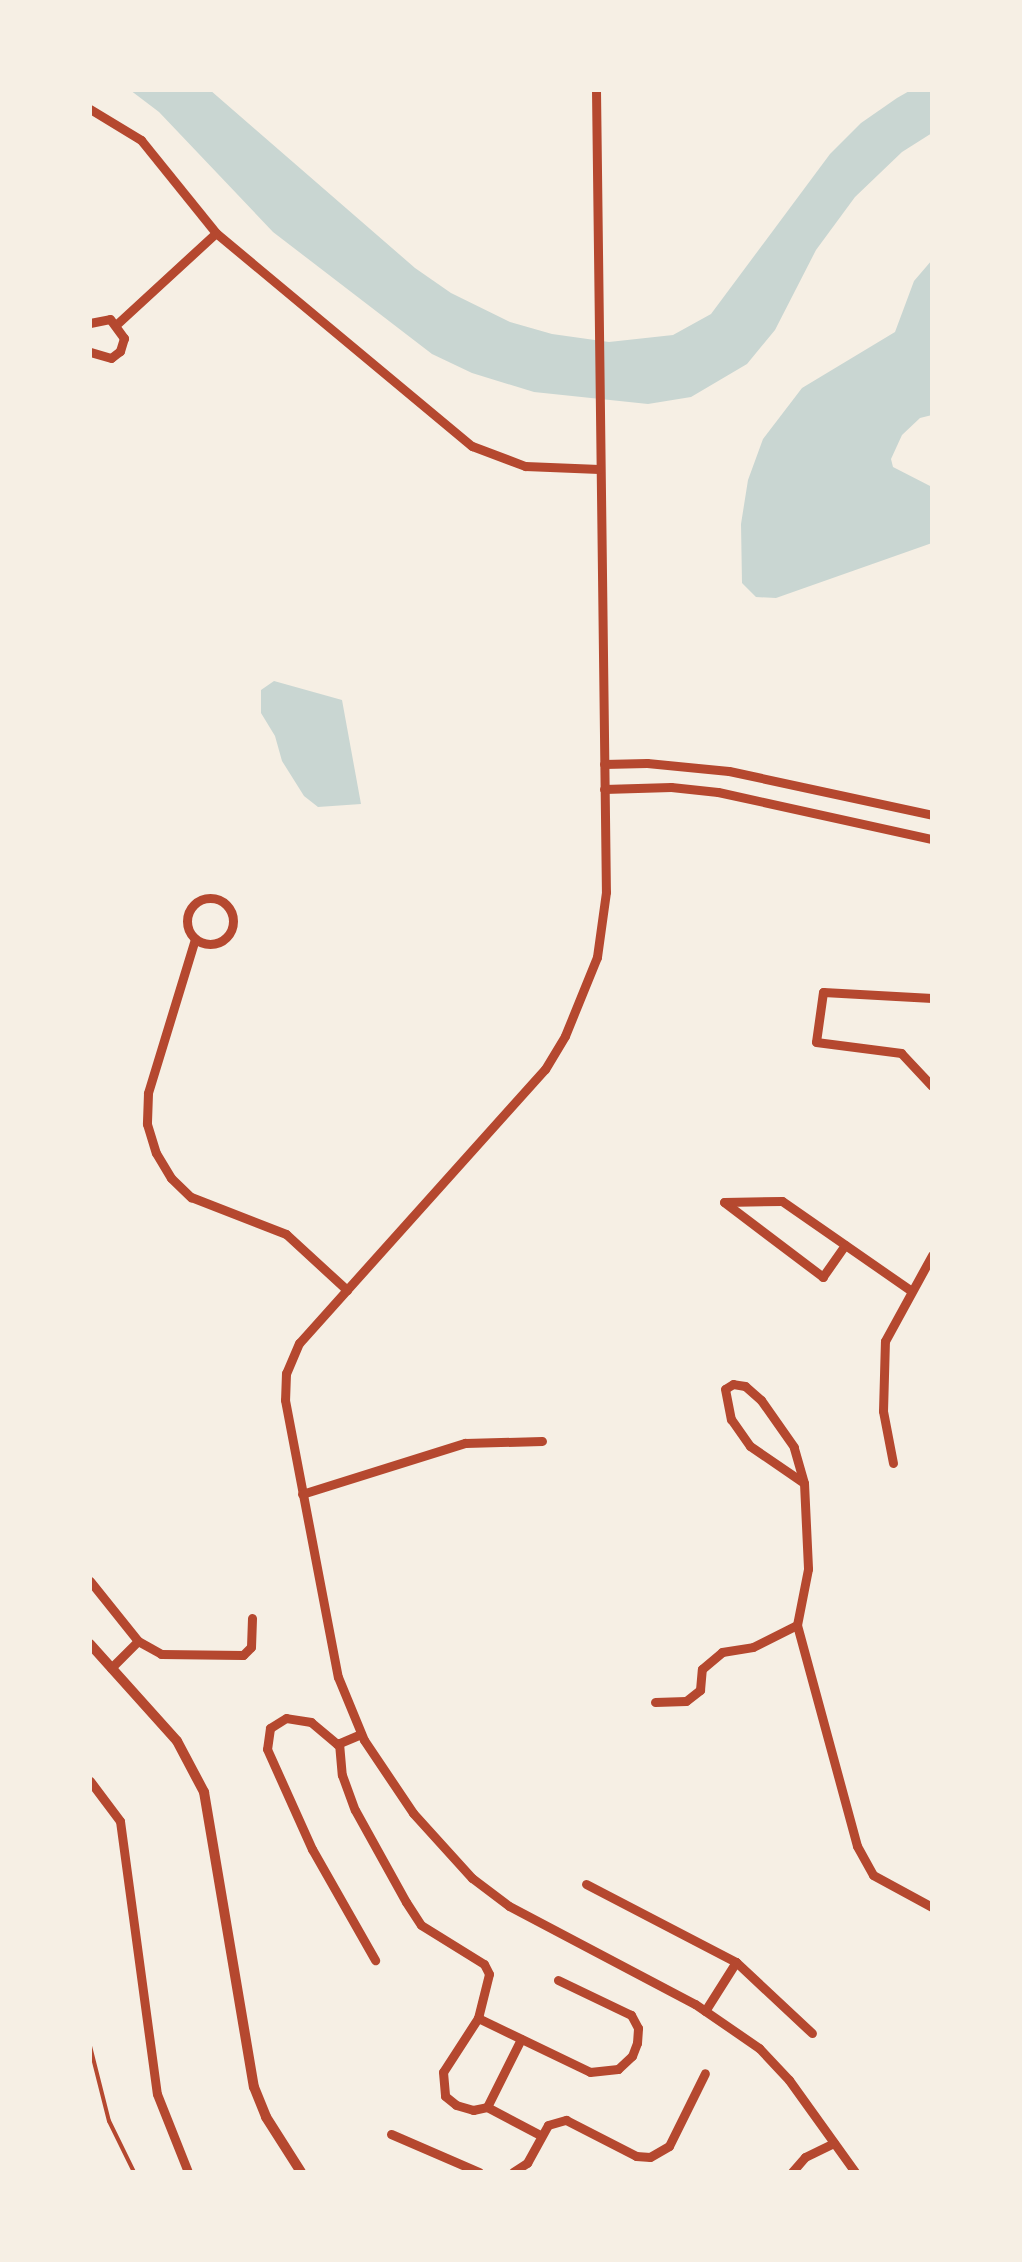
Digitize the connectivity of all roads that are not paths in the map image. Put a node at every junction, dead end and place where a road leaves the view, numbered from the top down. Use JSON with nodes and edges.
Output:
{"nodes":[{"id":1,"x":596,"y":90,"type":"edge"},
{"id":2,"x":90,"y":109,"type":"edge"},
{"id":3,"x":216,"y":232,"type":"junction"},
{"id":4,"x":118,"y":323,"type":"junction"},
{"id":5,"x":90,"y":324,"type":"edge"},
{"id":6,"x":90,"y":352,"type":"edge"},
{"id":7,"x":599,"y":469,"type":"junction"},
{"id":8,"x":604,"y":764,"type":"junction"},
{"id":9,"x":604,"y":790,"type":"junction"},
{"id":10,"x":932,"y":815,"type":"edge"},
{"id":11,"x":932,"y":839,"type":"edge"},
{"id":12,"x":195,"y":939,"type":"junction"},
{"id":13,"x":932,"y":998,"type":"edge"},
{"id":14,"x":932,"y":1086,"type":"edge"},
{"id":15,"x":845,"y":1245,"type":"junction"},
{"id":16,"x":932,"y":1255,"type":"edge"},
{"id":17,"x":928,"y":1269,"type":"edge"},
{"id":18,"x":347,"y":1290,"type":"junction"},
{"id":19,"x":910,"y":1290,"type":"junction"},
{"id":20,"x":542,"y":1441,"type":"dead end"},
{"id":21,"x":892,"y":1463,"type":"dead end"},
{"id":22,"x":804,"y":1483,"type":"junction"},
{"id":23,"x":302,"y":1494,"type":"junction"},
{"id":24,"x":90,"y":1581,"type":"edge"},
{"id":25,"x":252,"y":1618,"type":"dead end"},
{"id":26,"x":796,"y":1625,"type":"junction"},
{"id":27,"x":138,"y":1640,"type":"junction"},
{"id":28,"x":90,"y":1644,"type":"edge"},
{"id":29,"x":111,"y":1668,"type":"junction"},
{"id":30,"x":655,"y":1702,"type":"dead end"},
{"id":31,"x":361,"y":1734,"type":"junction"},
{"id":32,"x":339,"y":1743,"type":"junction"},
{"id":33,"x":90,"y":1780,"type":"edge"},
{"id":34,"x":586,"y":1884,"type":"dead end"},
{"id":35,"x":932,"y":1908,"type":"edge"},
{"id":36,"x":374,"y":1960,"type":"dead end"},
{"id":37,"x":736,"y":1962,"type":"junction"},
{"id":38,"x":558,"y":1980,"type":"dead end"},
{"id":39,"x":705,"y":2011,"type":"junction"},
{"id":40,"x":478,"y":2018,"type":"junction"},
{"id":41,"x":812,"y":2033,"type":"dead end"},
{"id":42,"x":521,"y":2039,"type":"junction"},
{"id":43,"x":90,"y":2046,"type":"edge"},
{"id":44,"x":705,"y":2073,"type":"dead end"},
{"id":45,"x":487,"y":2107,"type":"junction"},
{"id":46,"x":391,"y":2134,"type":"dead end"},
{"id":47,"x":540,"y":2135,"type":"junction"},
{"id":48,"x":834,"y":2143,"type":"junction"},
{"id":49,"x":134,"y":2172,"type":"edge"},
{"id":50,"x":188,"y":2172,"type":"edge"},
{"id":51,"x":302,"y":2172,"type":"edge"},
{"id":52,"x":480,"y":2172,"type":"edge"},
{"id":53,"x":512,"y":2172,"type":"edge"},
{"id":54,"x":792,"y":2172,"type":"edge"},
{"id":55,"x":855,"y":2172,"type":"edge"}],
"edges":[{"from":1,"to":7,"type":"street"},
{"from":2,"to":3,"type":"street"},
{"from":3,"to":4,"type":"street"},
{"from":3,"to":7,"type":"street"},
{"from":4,"to":5,"type":"street"},
{"from":4,"to":6,"type":"street"},
{"from":7,"to":8,"type":"street"},
{"from":8,"to":9,"type":"street"},
{"from":8,"to":10,"type":"street"},
{"from":9,"to":11,"type":"street"},
{"from":9,"to":18,"type":"street"},
{"from":12,"to":12,"type":"street"},
{"from":12,"to":18,"type":"street"},
{"from":13,"to":14,"type":"street"},
{"from":15,"to":15,"type":"street"},
{"from":15,"to":19,"type":"street"},
{"from":16,"to":17,"type":"street"},
{"from":17,"to":19,"type":"street"},
{"from":18,"to":23,"type":"street"},
{"from":19,"to":21,"type":"street"},
{"from":20,"to":23,"type":"street"},
{"from":22,"to":22,"type":"street"},
{"from":22,"to":26,"type":"street"},
{"from":23,"to":31,"type":"street"},
{"from":24,"to":27,"type":"street"},
{"from":25,"to":27,"type":"street"},
{"from":26,"to":30,"type":"street"},
{"from":26,"to":35,"type":"street"},
{"from":27,"to":29,"type":"street"},
{"from":28,"to":29,"type":"street"},
{"from":29,"to":51,"type":"street"},
{"from":31,"to":32,"type":"street"},
{"from":31,"to":39,"type":"street"},
{"from":32,"to":36,"type":"street"},
{"from":32,"to":40,"type":"street"},
{"from":33,"to":50,"type":"street"},
{"from":34,"to":37,"type":"street"},
{"from":37,"to":39,"type":"street"},
{"from":37,"to":41,"type":"street"},
{"from":38,"to":42,"type":"street"},
{"from":39,"to":48,"type":"street"},
{"from":40,"to":42,"type":"street"},
{"from":40,"to":45,"type":"street"},
{"from":42,"to":45,"type":"street"},
{"from":43,"to":49,"type":"lane"},
{"from":44,"to":47,"type":"street"},
{"from":45,"to":47,"type":"street"},
{"from":46,"to":52,"type":"street"},
{"from":47,"to":53,"type":"street"},
{"from":48,"to":54,"type":"street"},
{"from":48,"to":55,"type":"street"}]}
